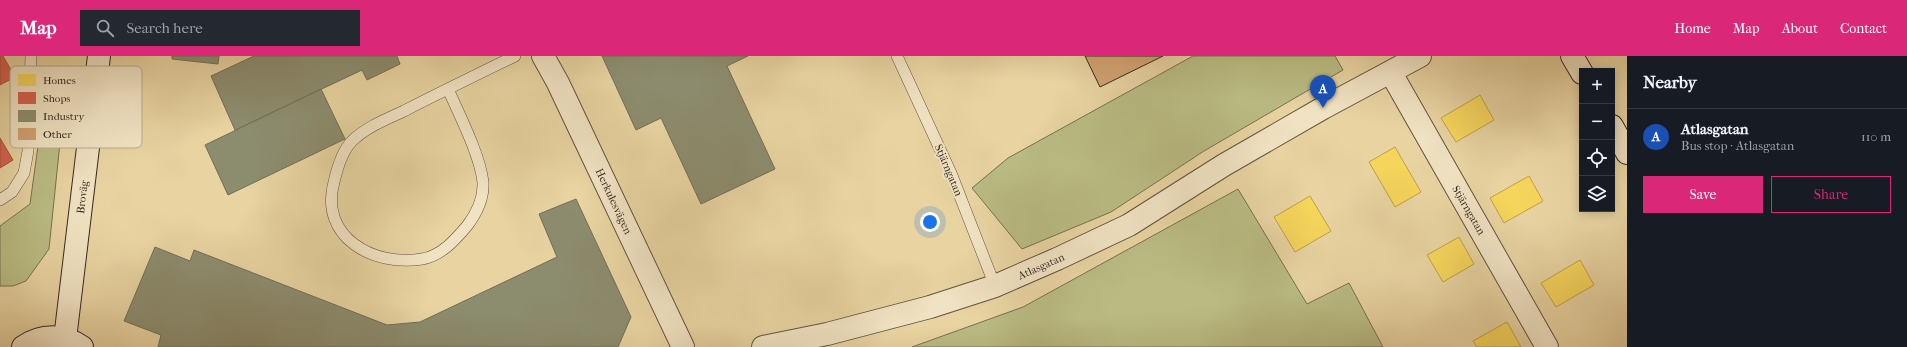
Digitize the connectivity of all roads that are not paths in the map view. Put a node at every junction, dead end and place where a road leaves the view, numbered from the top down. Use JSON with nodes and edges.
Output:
{"nodes":[{"id":1,"x":31,"y":56,"type":"edge"},
{"id":2,"x":99,"y":56,"type":"edge"},
{"id":3,"x":515,"y":56,"type":"edge"},
{"id":4,"x":543,"y":56,"type":"edge"},
{"id":5,"x":897,"y":56,"type":"edge"},
{"id":6,"x":1420,"y":56,"type":"edge"},
{"id":7,"x":1572,"y":56,"type":"edge"},
{"id":8,"x":31,"y":66,"type":"edge"},
{"id":9,"x":98,"y":66,"type":"edge"},
{"id":10,"x":1579,"y":68,"type":"edge"},
{"id":11,"x":1391,"y":73,"type":"junction"},
{"id":12,"x":448,"y":89,"type":"junction"},
{"id":13,"x":1615,"y":131,"type":"edge"},
{"id":14,"x":28,"y":148,"type":"edge"},
{"id":15,"x":89,"y":148,"type":"edge"},
{"id":16,"x":1627,"y":152,"type":"edge"},
{"id":17,"x":0,"y":200,"type":"edge"},
{"id":18,"x":995,"y":286,"type":"junction"},
{"id":19,"x":73,"y":343,"type":"edge"},
{"id":20,"x":23,"y":347,"type":"edge"},
{"id":21,"x":683,"y":347,"type":"edge"},
{"id":22,"x":763,"y":347,"type":"edge"},
{"id":23,"x":1547,"y":347,"type":"edge"}],
"edges":[{"from":1,"to":8,"type":"lane"},
{"from":2,"to":9,"type":"street","name":"Broväg"},
{"from":3,"to":12,"type":"lane"},
{"from":4,"to":21,"type":"street","name":"Herkulesvägen"},
{"from":5,"to":18,"type":"lane","name":"Stjärngatan"},
{"from":6,"to":11,"type":"street","name":"Atlasgatan"},
{"from":7,"to":10,"type":"street"},
{"from":11,"to":18,"type":"street","name":"Atlasgatan"},
{"from":11,"to":23,"type":"street","name":"Stjärngatan"},
{"from":12,"to":12,"type":"lane"},
{"from":13,"to":16,"type":"street"},
{"from":14,"to":17,"type":"lane"},
{"from":15,"to":19,"type":"street","name":"Broväg"},
{"from":18,"to":22,"type":"street","name":"Atlasgatan"},
{"from":19,"to":20,"type":"street"}]}
